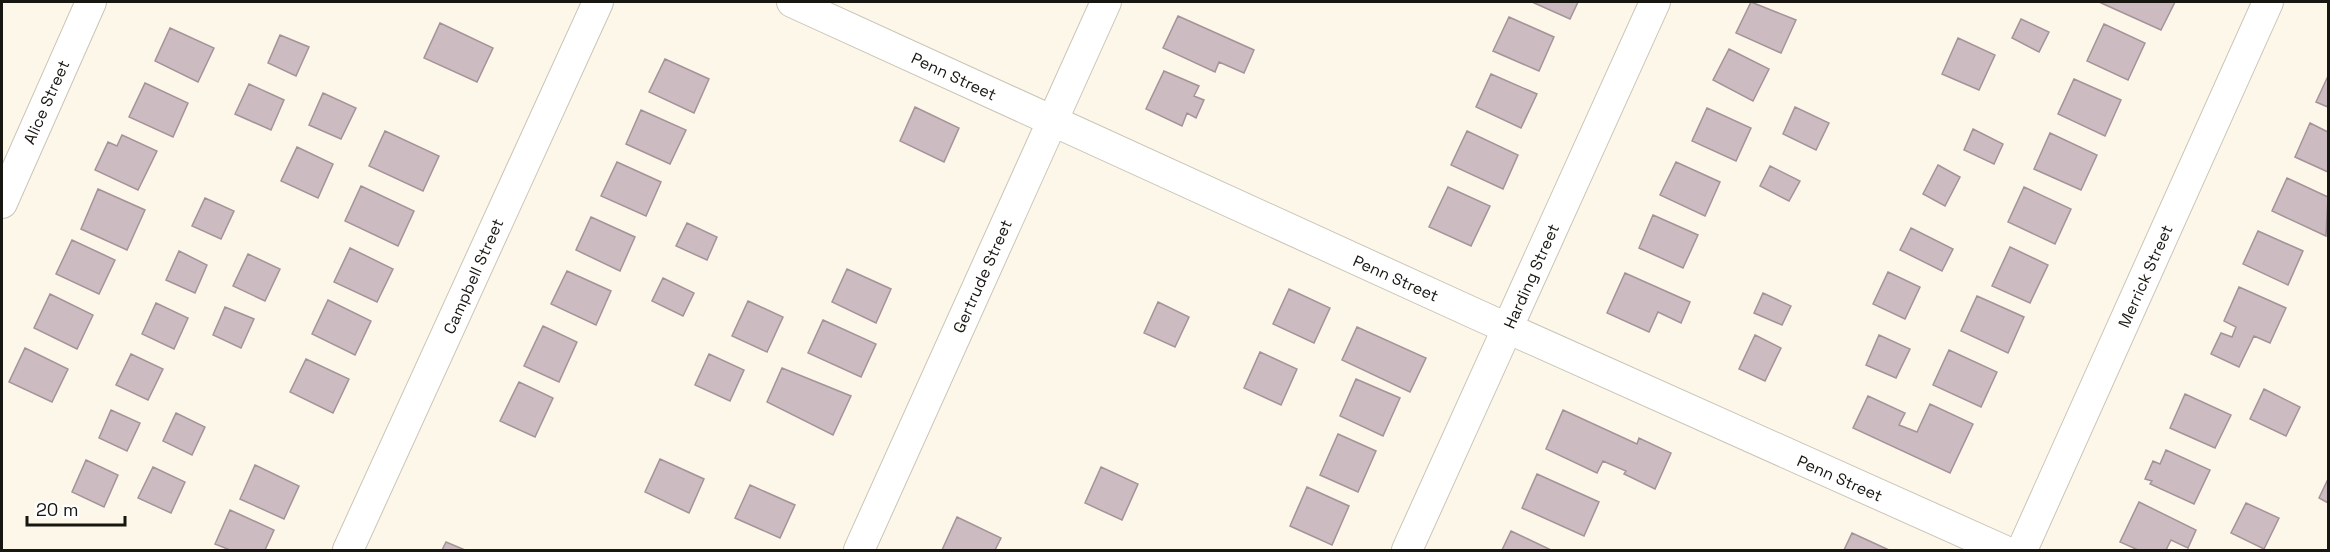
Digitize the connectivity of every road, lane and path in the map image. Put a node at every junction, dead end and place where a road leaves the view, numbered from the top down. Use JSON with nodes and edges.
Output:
{"nodes":[{"id":1,"x":91,"y":2,"type":"edge"},
{"id":2,"x":598,"y":2,"type":"edge"},
{"id":3,"x":792,"y":2,"type":"edge"},
{"id":4,"x":1106,"y":2,"type":"edge"},
{"id":5,"x":1655,"y":2,"type":"edge"},
{"id":6,"x":2268,"y":2,"type":"edge"},
{"id":7,"x":1051,"y":121,"type":"junction"},
{"id":8,"x":2,"y":202,"type":"edge"},
{"id":9,"x":1507,"y":328,"type":"junction"},
{"id":10,"x":348,"y":550,"type":"edge"},
{"id":11,"x":859,"y":550,"type":"edge"},
{"id":12,"x":1407,"y":550,"type":"edge"},
{"id":13,"x":2003,"y":550,"type":"edge"},
{"id":14,"x":2022,"y":550,"type":"edge"}],
"edges":[{"from":1,"to":8,"type":"street","name":"Alice Street"},
{"from":2,"to":10,"type":"street","name":"Campbell Street"},
{"from":3,"to":7,"type":"street","name":"Penn Street"},
{"from":4,"to":7,"type":"street","name":"Gertrude Street"},
{"from":5,"to":9,"type":"street","name":"Harding Street"},
{"from":6,"to":14,"type":"street","name":"Merrick Street"},
{"from":7,"to":9,"type":"street","name":"Penn Street"},
{"from":7,"to":11,"type":"street","name":"Gertrude Street"},
{"from":9,"to":12,"type":"street","name":"Harding Street"},
{"from":9,"to":13,"type":"street","name":"Penn Street"}]}
